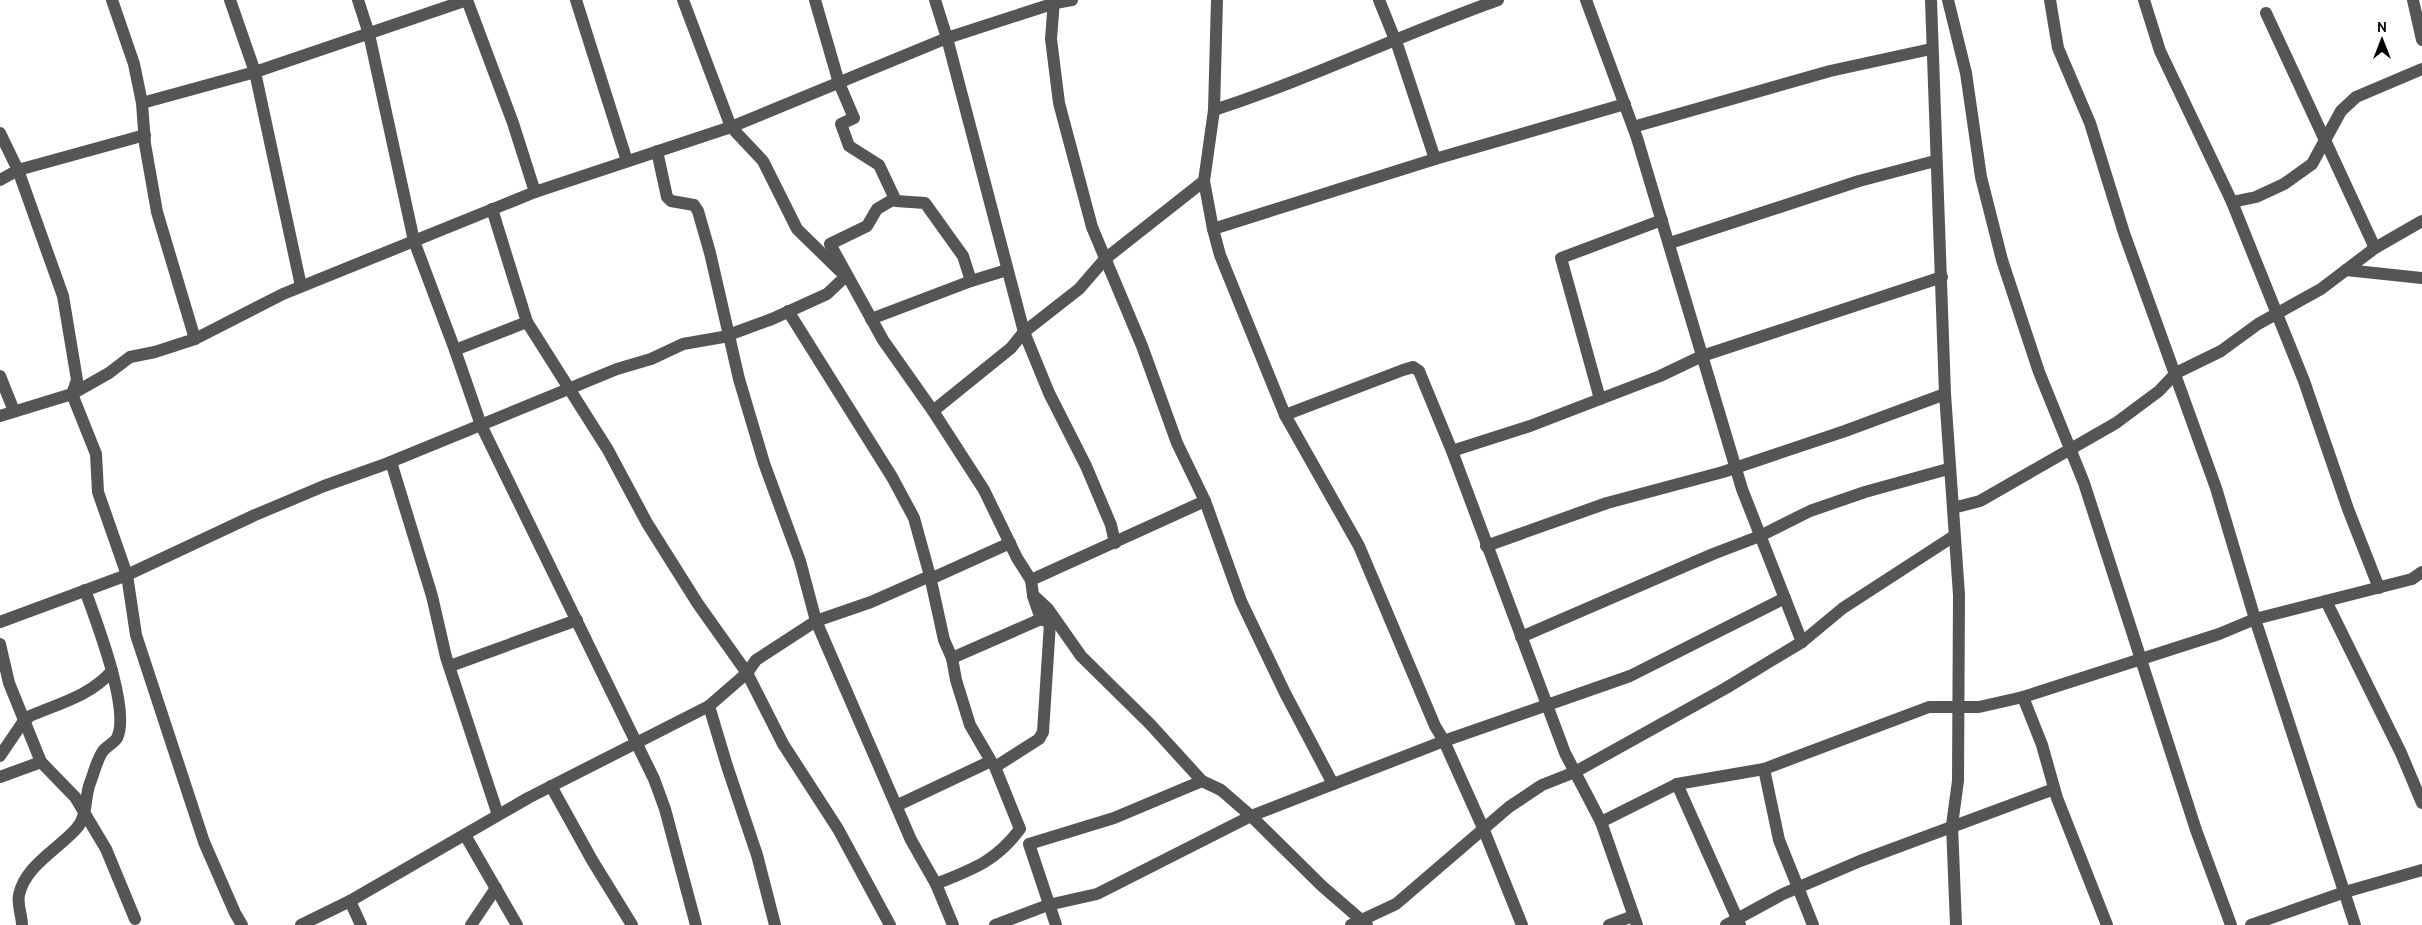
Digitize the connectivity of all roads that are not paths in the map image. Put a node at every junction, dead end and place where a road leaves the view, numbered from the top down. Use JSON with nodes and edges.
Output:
{"nodes":[{"id":1,"x":112,"y":0,"type":"edge"},
{"id":2,"x":230,"y":0,"type":"edge"},
{"id":3,"x":358,"y":0,"type":"edge"},
{"id":4,"x":467,"y":0,"type":"edge"},
{"id":5,"x":576,"y":0,"type":"edge"},
{"id":6,"x":683,"y":0,"type":"edge"},
{"id":7,"x":815,"y":0,"type":"edge"},
{"id":8,"x":935,"y":0,"type":"edge"},
{"id":9,"x":1072,"y":0,"type":"edge"},
{"id":10,"x":1217,"y":0,"type":"edge"},
{"id":11,"x":1380,"y":0,"type":"edge"},
{"id":12,"x":1498,"y":0,"type":"edge"},
{"id":13,"x":1586,"y":0,"type":"edge"},
{"id":14,"x":1931,"y":0,"type":"edge"},
{"id":15,"x":1948,"y":0,"type":"edge"},
{"id":16,"x":2050,"y":0,"type":"edge"},
{"id":17,"x":2144,"y":0,"type":"edge"},
{"id":18,"x":2413,"y":0,"type":"edge"},
{"id":19,"x":1055,"y":1,"type":"edge"},
{"id":20,"x":2266,"y":13,"type":"dead end"},
{"id":21,"x":369,"y":34,"type":"junction"},
{"id":22,"x":947,"y":38,"type":"junction"},
{"id":23,"x":1394,"y":39,"type":"junction"},
{"id":24,"x":2422,"y":40,"type":"edge"},
{"id":25,"x":1931,"y":49,"type":"junction"},
{"id":26,"x":2422,"y":69,"type":"edge"},
{"id":27,"x":255,"y":72,"type":"junction"},
{"id":28,"x":839,"y":82,"type":"junction"},
{"id":29,"x":142,"y":103,"type":"junction"},
{"id":30,"x":1625,"y":104,"type":"junction"},
{"id":31,"x":1214,"y":110,"type":"junction"},
{"id":32,"x":731,"y":127,"type":"junction"},
{"id":33,"x":1633,"y":128,"type":"junction"},
{"id":34,"x":0,"y":133,"type":"edge"},
{"id":35,"x":144,"y":135,"type":"junction"},
{"id":36,"x":2325,"y":138,"type":"junction"},
{"id":37,"x":657,"y":151,"type":"junction"},
{"id":38,"x":1435,"y":159,"type":"junction"},
{"id":39,"x":627,"y":161,"type":"junction"},
{"id":40,"x":1935,"y":161,"type":"junction"},
{"id":41,"x":18,"y":170,"type":"junction"},
{"id":42,"x":0,"y":180,"type":"edge"},
{"id":43,"x":1204,"y":181,"type":"junction"},
{"id":44,"x":535,"y":192,"type":"junction"},
{"id":45,"x":894,"y":199,"type":"junction"},
{"id":46,"x":2232,"y":202,"type":"junction"},
{"id":47,"x":492,"y":210,"type":"junction"},
{"id":48,"x":1662,"y":220,"type":"junction"},
{"id":49,"x":2422,"y":221,"type":"edge"},
{"id":50,"x":1213,"y":229,"type":"junction"},
{"id":51,"x":414,"y":241,"type":"junction"},
{"id":52,"x":1670,"y":244,"type":"junction"},
{"id":53,"x":2375,"y":248,"type":"junction"},
{"id":54,"x":1105,"y":258,"type":"junction"},
{"id":55,"x":1007,"y":270,"type":"junction"},
{"id":56,"x":2346,"y":270,"type":"junction"},
{"id":57,"x":846,"y":276,"type":"junction"},
{"id":58,"x":1942,"y":277,"type":"junction"},
{"id":59,"x":2422,"y":278,"type":"edge"},
{"id":60,"x":971,"y":281,"type":"junction"},
{"id":61,"x":301,"y":286,"type":"junction"},
{"id":62,"x":788,"y":312,"type":"junction"},
{"id":63,"x":2277,"y":314,"type":"junction"},
{"id":64,"x":871,"y":320,"type":"junction"},
{"id":65,"x":527,"y":322,"type":"junction"},
{"id":66,"x":1024,"y":332,"type":"junction"},
{"id":67,"x":730,"y":334,"type":"junction"},
{"id":68,"x":194,"y":339,"type":"junction"},
{"id":69,"x":454,"y":350,"type":"junction"},
{"id":70,"x":1702,"y":356,"type":"junction"},
{"id":71,"x":2176,"y":373,"type":"junction"},
{"id":72,"x":0,"y":376,"type":"edge"},
{"id":73,"x":571,"y":389,"type":"junction"},
{"id":74,"x":72,"y":394,"type":"junction"},
{"id":75,"x":1944,"y":394,"type":"junction"},
{"id":76,"x":1600,"y":399,"type":"junction"},
{"id":77,"x":14,"y":411,"type":"junction"},
{"id":78,"x":933,"y":411,"type":"junction"},
{"id":79,"x":1285,"y":415,"type":"junction"},
{"id":80,"x":0,"y":416,"type":"edge"},
{"id":81,"x":481,"y":425,"type":"junction"},
{"id":82,"x":2071,"y":450,"type":"junction"},
{"id":83,"x":1452,"y":451,"type":"junction"},
{"id":84,"x":391,"y":462,"type":"junction"},
{"id":85,"x":1736,"y":467,"type":"junction"},
{"id":86,"x":1948,"y":469,"type":"junction"},
{"id":87,"x":1205,"y":501,"type":"junction"},
{"id":88,"x":1953,"y":508,"type":"junction"},
{"id":89,"x":1760,"y":536,"type":"junction"},
{"id":90,"x":1954,"y":536,"type":"junction"},
{"id":91,"x":1010,"y":543,"type":"junction"},
{"id":92,"x":1115,"y":543,"type":"junction"},
{"id":93,"x":1486,"y":546,"type":"junction"},
{"id":94,"x":2422,"y":572,"type":"edge"},
{"id":95,"x":127,"y":575,"type":"junction"},
{"id":96,"x":930,"y":576,"type":"junction"},
{"id":97,"x":1031,"y":580,"type":"junction"},
{"id":98,"x":2378,"y":588,"type":"junction"},
{"id":99,"x":86,"y":590,"type":"junction"},
{"id":100,"x":1033,"y":595,"type":"junction"},
{"id":101,"x":1785,"y":598,"type":"junction"},
{"id":102,"x":2326,"y":601,"type":"junction"},
{"id":103,"x":2255,"y":619,"type":"junction"},
{"id":104,"x":577,"y":620,"type":"junction"},
{"id":105,"x":816,"y":620,"type":"junction"},
{"id":106,"x":1041,"y":620,"type":"junction"},
{"id":107,"x":0,"y":622,"type":"edge"},
{"id":108,"x":1521,"y":637,"type":"junction"},
{"id":109,"x":1802,"y":642,"type":"junction"},
{"id":110,"x":0,"y":644,"type":"edge"},
{"id":111,"x":952,"y":658,"type":"junction"},
{"id":112,"x":2141,"y":659,"type":"junction"},
{"id":113,"x":450,"y":666,"type":"junction"},
{"id":114,"x":112,"y":671,"type":"junction"},
{"id":115,"x":746,"y":673,"type":"junction"},
{"id":116,"x":2023,"y":697,"type":"junction"},
{"id":117,"x":1548,"y":703,"type":"junction"},
{"id":118,"x":709,"y":706,"type":"junction"},
{"id":119,"x":1958,"y":706,"type":"junction"},
{"id":120,"x":23,"y":722,"type":"junction"},
{"id":121,"x":1444,"y":741,"type":"junction"},
{"id":122,"x":637,"y":742,"type":"junction"},
{"id":123,"x":0,"y":756,"type":"edge"},
{"id":124,"x":40,"y":762,"type":"junction"},
{"id":125,"x":991,"y":762,"type":"junction"},
{"id":126,"x":1764,"y":769,"type":"junction"},
{"id":127,"x":1575,"y":772,"type":"junction"},
{"id":128,"x":0,"y":777,"type":"edge"},
{"id":129,"x":1202,"y":781,"type":"junction"},
{"id":130,"x":1333,"y":784,"type":"junction"},
{"id":131,"x":1677,"y":784,"type":"junction"},
{"id":132,"x":552,"y":786,"type":"junction"},
{"id":133,"x":2054,"y":789,"type":"junction"},
{"id":134,"x":2422,"y":802,"type":"edge"},
{"id":135,"x":898,"y":805,"type":"junction"},
{"id":136,"x":498,"y":815,"type":"junction"},
{"id":137,"x":84,"y":816,"type":"junction"},
{"id":138,"x":1251,"y":816,"type":"junction"},
{"id":139,"x":1601,"y":822,"type":"junction"},
{"id":140,"x":1952,"y":825,"type":"junction"},
{"id":141,"x":1483,"y":828,"type":"junction"},
{"id":142,"x":1020,"y":829,"type":"junction"},
{"id":143,"x":465,"y":835,"type":"junction"},
{"id":144,"x":2422,"y":870,"type":"edge"},
{"id":145,"x":936,"y":884,"type":"junction"},
{"id":146,"x":1798,"y":887,"type":"junction"},
{"id":147,"x":496,"y":888,"type":"junction"},
{"id":148,"x":2345,"y":892,"type":"junction"},
{"id":149,"x":350,"y":901,"type":"junction"},
{"id":150,"x":1048,"y":905,"type":"junction"},
{"id":151,"x":135,"y":919,"type":"dead end"},
{"id":152,"x":1635,"y":920,"type":"edge"},
{"id":153,"x":1739,"y":922,"type":"edge"},
{"id":154,"x":1360,"y":923,"type":"edge"},
{"id":155,"x":22,"y":925,"type":"edge"},
{"id":156,"x":242,"y":925,"type":"edge"},
{"id":157,"x":301,"y":925,"type":"edge"},
{"id":158,"x":361,"y":925,"type":"edge"},
{"id":159,"x":471,"y":925,"type":"edge"},
{"id":160,"x":517,"y":925,"type":"edge"},
{"id":161,"x":632,"y":925,"type":"edge"},
{"id":162,"x":696,"y":925,"type":"edge"},
{"id":163,"x":775,"y":925,"type":"edge"},
{"id":164,"x":890,"y":925,"type":"edge"},
{"id":165,"x":953,"y":925,"type":"edge"},
{"id":166,"x":995,"y":925,"type":"edge"},
{"id":167,"x":1056,"y":925,"type":"edge"},
{"id":168,"x":1522,"y":925,"type":"edge"},
{"id":169,"x":1610,"y":925,"type":"edge"},
{"id":170,"x":1726,"y":925,"type":"edge"},
{"id":171,"x":1813,"y":925,"type":"edge"},
{"id":172,"x":1956,"y":925,"type":"edge"},
{"id":173,"x":2107,"y":925,"type":"edge"},
{"id":174,"x":2231,"y":925,"type":"edge"},
{"id":175,"x":2251,"y":925,"type":"edge"},
{"id":176,"x":2355,"y":925,"type":"edge"}],
"edges":[{"from":1,"to":29,"type":"street"},
{"from":2,"to":27,"type":"street"},
{"from":3,"to":21,"type":"street"},
{"from":4,"to":21,"type":"street"},
{"from":4,"to":44,"type":"street"},
{"from":5,"to":39,"type":"street"},
{"from":6,"to":32,"type":"street"},
{"from":7,"to":28,"type":"street"},
{"from":8,"to":22,"type":"street"},
{"from":9,"to":19,"type":"street"},
{"from":10,"to":31,"type":"street"},
{"from":11,"to":23,"type":"street"},
{"from":12,"to":23,"type":"street"},
{"from":13,"to":30,"type":"street"},
{"from":14,"to":25,"type":"street"},
{"from":15,"to":82,"type":"street"},
{"from":16,"to":71,"type":"street"},
{"from":17,"to":46,"type":"street"},
{"from":18,"to":24,"type":"street"},
{"from":19,"to":22,"type":"street"},
{"from":19,"to":54,"type":"street"},
{"from":20,"to":36,"type":"street"},
{"from":21,"to":27,"type":"street"},
{"from":21,"to":51,"type":"street"},
{"from":22,"to":28,"type":"street"},
{"from":22,"to":55,"type":"street"},
{"from":23,"to":31,"type":"street"},
{"from":23,"to":38,"type":"street"},
{"from":25,"to":33,"type":"street"},
{"from":25,"to":40,"type":"street"},
{"from":26,"to":36,"type":"street"},
{"from":27,"to":29,"type":"street"},
{"from":27,"to":61,"type":"street"},
{"from":28,"to":32,"type":"street"},
{"from":28,"to":45,"type":"street"},
{"from":29,"to":35,"type":"street"},
{"from":30,"to":33,"type":"street"},
{"from":30,"to":38,"type":"street"},
{"from":31,"to":43,"type":"street"},
{"from":32,"to":37,"type":"street"},
{"from":32,"to":57,"type":"street"},
{"from":33,"to":48,"type":"street"},
{"from":34,"to":41,"type":"street"},
{"from":35,"to":41,"type":"street"},
{"from":35,"to":68,"type":"street"},
{"from":36,"to":46,"type":"street"},
{"from":36,"to":53,"type":"street"},
{"from":37,"to":39,"type":"street"},
{"from":37,"to":67,"type":"street"},
{"from":38,"to":50,"type":"street"},
{"from":39,"to":44,"type":"street"},
{"from":40,"to":52,"type":"street"},
{"from":40,"to":58,"type":"street"},
{"from":41,"to":42,"type":"street"},
{"from":41,"to":74,"type":"street"},
{"from":43,"to":50,"type":"street"},
{"from":43,"to":54,"type":"street"},
{"from":44,"to":47,"type":"street"},
{"from":45,"to":57,"type":"street"},
{"from":45,"to":60,"type":"street"},
{"from":46,"to":63,"type":"street"},
{"from":47,"to":51,"type":"street"},
{"from":47,"to":65,"type":"street"},
{"from":48,"to":52,"type":"street"},
{"from":48,"to":76,"type":"street"},
{"from":49,"to":53,"type":"street"},
{"from":50,"to":79,"type":"street"},
{"from":51,"to":61,"type":"street"},
{"from":51,"to":69,"type":"street"},
{"from":52,"to":70,"type":"street"},
{"from":53,"to":56,"type":"street"},
{"from":54,"to":66,"type":"street"},
{"from":54,"to":87,"type":"street"},
{"from":55,"to":60,"type":"street"},
{"from":55,"to":66,"type":"street"},
{"from":56,"to":59,"type":"street"},
{"from":56,"to":63,"type":"street"},
{"from":57,"to":62,"type":"street"},
{"from":57,"to":64,"type":"street"},
{"from":58,"to":70,"type":"street"},
{"from":58,"to":75,"type":"street"},
{"from":60,"to":64,"type":"street"},
{"from":61,"to":68,"type":"street"},
{"from":62,"to":67,"type":"street"},
{"from":62,"to":96,"type":"street"},
{"from":63,"to":71,"type":"street"},
{"from":63,"to":98,"type":"street"},
{"from":64,"to":78,"type":"street"},
{"from":65,"to":69,"type":"street"},
{"from":65,"to":73,"type":"street"},
{"from":66,"to":78,"type":"street"},
{"from":66,"to":92,"type":"street"},
{"from":67,"to":73,"type":"street"},
{"from":67,"to":105,"type":"street"},
{"from":68,"to":74,"type":"street"},
{"from":69,"to":81,"type":"street"},
{"from":70,"to":76,"type":"street"},
{"from":70,"to":85,"type":"street"},
{"from":71,"to":82,"type":"street"},
{"from":71,"to":103,"type":"street"},
{"from":72,"to":77,"type":"street"},
{"from":73,"to":81,"type":"street"},
{"from":73,"to":115,"type":"street"},
{"from":74,"to":77,"type":"street"},
{"from":74,"to":95,"type":"street"},
{"from":75,"to":85,"type":"street"},
{"from":75,"to":86,"type":"street"},
{"from":76,"to":83,"type":"street"},
{"from":77,"to":80,"type":"street"},
{"from":78,"to":91,"type":"street"},
{"from":79,"to":83,"type":"street"},
{"from":79,"to":121,"type":"street"},
{"from":81,"to":84,"type":"street"},
{"from":81,"to":104,"type":"street"},
{"from":82,"to":88,"type":"street"},
{"from":82,"to":112,"type":"street"},
{"from":83,"to":93,"type":"street"},
{"from":84,"to":95,"type":"street"},
{"from":84,"to":113,"type":"street"},
{"from":85,"to":89,"type":"street"},
{"from":85,"to":93,"type":"street"},
{"from":86,"to":88,"type":"street"},
{"from":86,"to":89,"type":"street"},
{"from":87,"to":92,"type":"street"},
{"from":87,"to":130,"type":"street"},
{"from":88,"to":90,"type":"street"},
{"from":89,"to":101,"type":"street"},
{"from":89,"to":108,"type":"street"},
{"from":90,"to":109,"type":"street"},
{"from":90,"to":119,"type":"street"},
{"from":91,"to":96,"type":"street"},
{"from":91,"to":97,"type":"street"},
{"from":92,"to":97,"type":"street"},
{"from":93,"to":108,"type":"street"},
{"from":94,"to":98,"type":"street"},
{"from":95,"to":99,"type":"street"},
{"from":95,"to":156,"type":"street"},
{"from":96,"to":105,"type":"street"},
{"from":96,"to":111,"type":"street"},
{"from":97,"to":100,"type":"street"},
{"from":98,"to":102,"type":"street"},
{"from":99,"to":107,"type":"street"},
{"from":99,"to":114,"type":"street"},
{"from":100,"to":106,"type":"street"},
{"from":100,"to":129,"type":"street"},
{"from":101,"to":109,"type":"street"},
{"from":101,"to":117,"type":"street"},
{"from":102,"to":103,"type":"street"},
{"from":102,"to":134,"type":"street"},
{"from":103,"to":112,"type":"street"},
{"from":103,"to":148,"type":"street"},
{"from":104,"to":113,"type":"street"},
{"from":104,"to":122,"type":"street"},
{"from":105,"to":115,"type":"street"},
{"from":105,"to":135,"type":"street"},
{"from":106,"to":111,"type":"street"},
{"from":106,"to":142,"type":"street"},
{"from":108,"to":117,"type":"street"},
{"from":109,"to":127,"type":"street"},
{"from":110,"to":120,"type":"street"},
{"from":111,"to":125,"type":"street"},
{"from":112,"to":116,"type":"street"},
{"from":112,"to":174,"type":"street"},
{"from":113,"to":136,"type":"street"},
{"from":114,"to":120,"type":"street"},
{"from":114,"to":137,"type":"street"},
{"from":115,"to":118,"type":"street"},
{"from":115,"to":164,"type":"street"},
{"from":116,"to":119,"type":"street"},
{"from":116,"to":133,"type":"street"},
{"from":117,"to":121,"type":"street"},
{"from":117,"to":127,"type":"street"},
{"from":118,"to":122,"type":"street"},
{"from":118,"to":163,"type":"street"},
{"from":119,"to":126,"type":"street"},
{"from":119,"to":140,"type":"street"},
{"from":120,"to":123,"type":"street"},
{"from":120,"to":124,"type":"street"},
{"from":121,"to":130,"type":"street"},
{"from":121,"to":141,"type":"street"},
{"from":122,"to":132,"type":"street"},
{"from":122,"to":162,"type":"street"},
{"from":124,"to":128,"type":"street"},
{"from":124,"to":137,"type":"street"},
{"from":125,"to":135,"type":"street"},
{"from":125,"to":142,"type":"street"},
{"from":126,"to":131,"type":"street"},
{"from":126,"to":146,"type":"street"},
{"from":127,"to":139,"type":"street"},
{"from":127,"to":141,"type":"street"},
{"from":129,"to":138,"type":"street"},
{"from":129,"to":150,"type":"street"},
{"from":130,"to":138,"type":"street"},
{"from":131,"to":139,"type":"street"},
{"from":131,"to":153,"type":"street"},
{"from":132,"to":136,"type":"street"},
{"from":132,"to":161,"type":"street"},
{"from":133,"to":140,"type":"street"},
{"from":133,"to":173,"type":"street"},
{"from":135,"to":145,"type":"street"},
{"from":136,"to":143,"type":"street"},
{"from":137,"to":151,"type":"street"},
{"from":137,"to":155,"type":"street"},
{"from":138,"to":150,"type":"street"},
{"from":138,"to":154,"type":"street"},
{"from":139,"to":152,"type":"street"},
{"from":140,"to":146,"type":"street"},
{"from":140,"to":172,"type":"street"},
{"from":141,"to":154,"type":"street"},
{"from":141,"to":168,"type":"street"},
{"from":142,"to":145,"type":"street"},
{"from":143,"to":147,"type":"street"},
{"from":143,"to":149,"type":"street"},
{"from":144,"to":148,"type":"street"},
{"from":145,"to":165,"type":"street"},
{"from":146,"to":153,"type":"street"},
{"from":146,"to":171,"type":"street"},
{"from":147,"to":159,"type":"street"},
{"from":147,"to":160,"type":"street"},
{"from":148,"to":175,"type":"street"},
{"from":148,"to":176,"type":"street"},
{"from":149,"to":157,"type":"street"},
{"from":149,"to":158,"type":"street"},
{"from":150,"to":166,"type":"street"},
{"from":150,"to":167,"type":"street"},
{"from":152,"to":169,"type":"street"},
{"from":153,"to":170,"type":"street"}]}
